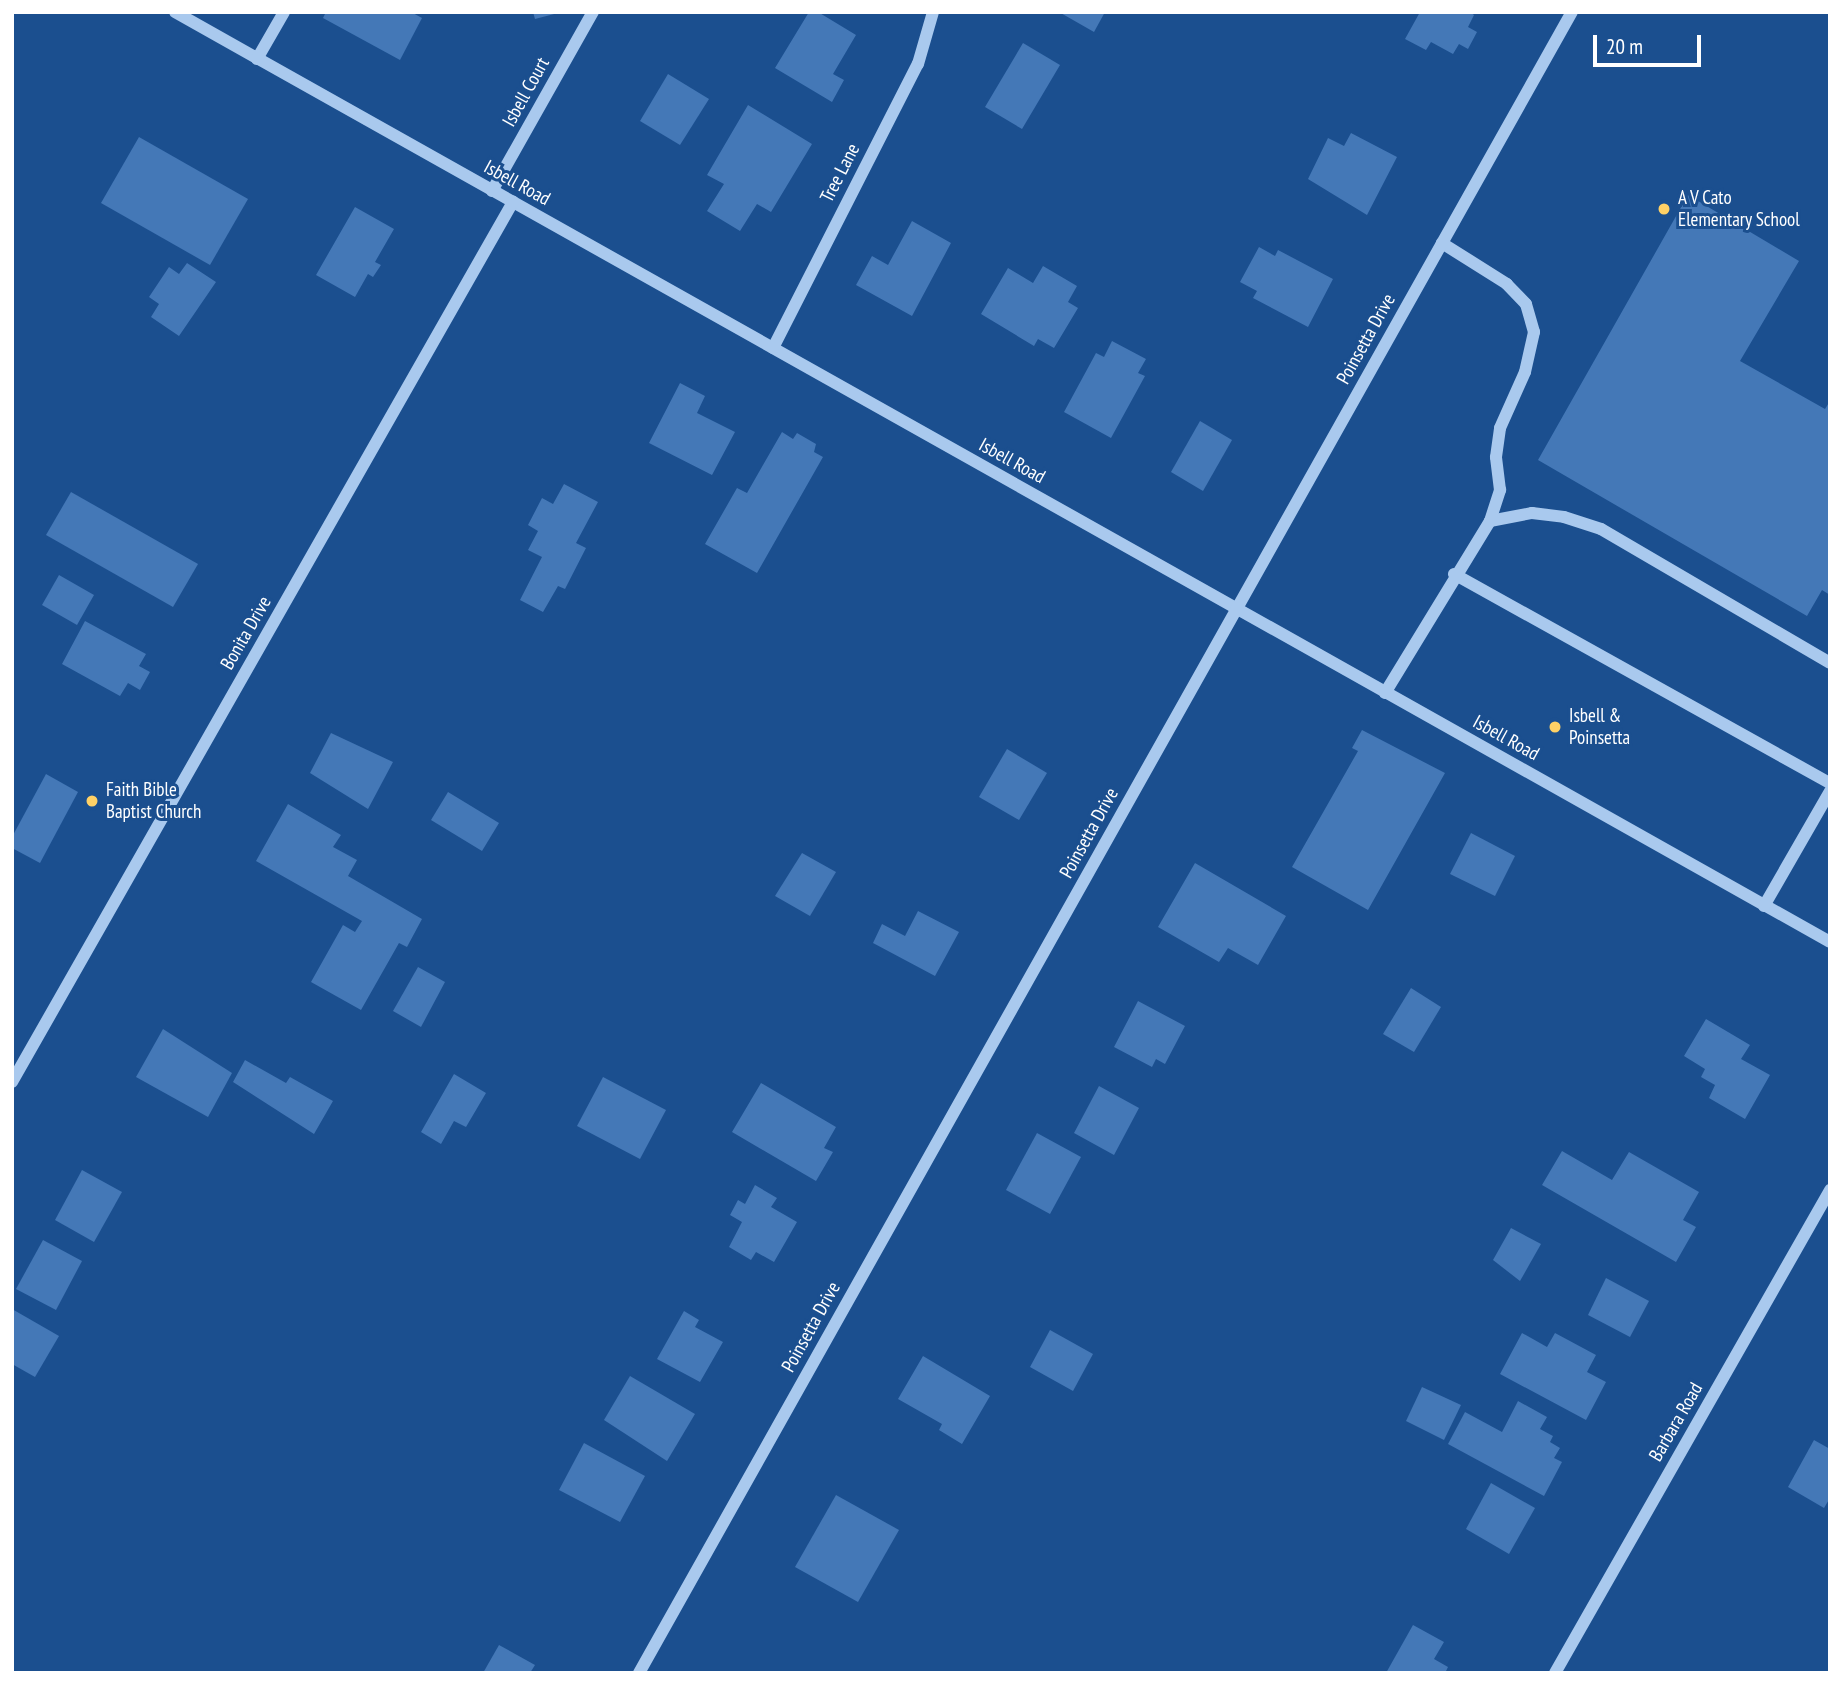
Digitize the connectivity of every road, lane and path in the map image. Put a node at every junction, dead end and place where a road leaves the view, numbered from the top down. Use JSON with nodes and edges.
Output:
{"nodes":[{"id":1,"x":175,"y":12,"type":"edge"},
{"id":2,"x":284,"y":12,"type":"edge"},
{"id":3,"x":593,"y":12,"type":"edge"},
{"id":4,"x":933,"y":12,"type":"edge"},
{"id":5,"x":1572,"y":12,"type":"edge"},
{"id":6,"x":257,"y":59,"type":"junction"},
{"id":7,"x":492,"y":191,"type":"junction"},
{"id":8,"x":513,"y":202,"type":"junction"},
{"id":9,"x":1443,"y":243,"type":"junction"},
{"id":10,"x":773,"y":348,"type":"junction"},
{"id":11,"x":1490,"y":521,"type":"junction"},
{"id":12,"x":1454,"y":574,"type":"junction"},
{"id":13,"x":1237,"y":609,"type":"junction"},
{"id":14,"x":1830,"y":663,"type":"edge"},
{"id":15,"x":1385,"y":693,"type":"junction"},
{"id":16,"x":1830,"y":783,"type":"edge"},
{"id":17,"x":1830,"y":791,"type":"edge"},
{"id":18,"x":1764,"y":906,"type":"junction"},
{"id":19,"x":1830,"y":942,"type":"edge"},
{"id":20,"x":12,"y":1082,"type":"edge"},
{"id":21,"x":1830,"y":1190,"type":"edge"},
{"id":22,"x":639,"y":1673,"type":"edge"},
{"id":23,"x":1555,"y":1673,"type":"edge"}],
"edges":[{"from":1,"to":6,"type":"street","name":"Isbell Road"},
{"from":2,"to":6,"type":"street"},
{"from":3,"to":7,"type":"street","name":"Isbell Court"},
{"from":4,"to":10,"type":"street","name":"Tree Lane"},
{"from":5,"to":9,"type":"street","name":"Poinsetta Drive"},
{"from":6,"to":7,"type":"street","name":"Isbell Road"},
{"from":7,"to":8,"type":"street","name":"Isbell Road"},
{"from":8,"to":10,"type":"street","name":"Isbell Road"},
{"from":8,"to":20,"type":"street","name":"Bonita Drive"},
{"from":9,"to":11,"type":"street"},
{"from":9,"to":13,"type":"street","name":"Poinsetta Drive"},
{"from":10,"to":13,"type":"street","name":"Isbell Road"},
{"from":11,"to":12,"type":"street"},
{"from":11,"to":14,"type":"street"},
{"from":12,"to":15,"type":"street"},
{"from":12,"to":16,"type":"street"},
{"from":13,"to":15,"type":"street","name":"Isbell Road"},
{"from":13,"to":22,"type":"street","name":"Poinsetta Drive"},
{"from":15,"to":18,"type":"street","name":"Isbell Road"},
{"from":17,"to":18,"type":"street"},
{"from":18,"to":19,"type":"street","name":"Isbell Road"},
{"from":21,"to":23,"type":"street","name":"Barbara Road"}]}
